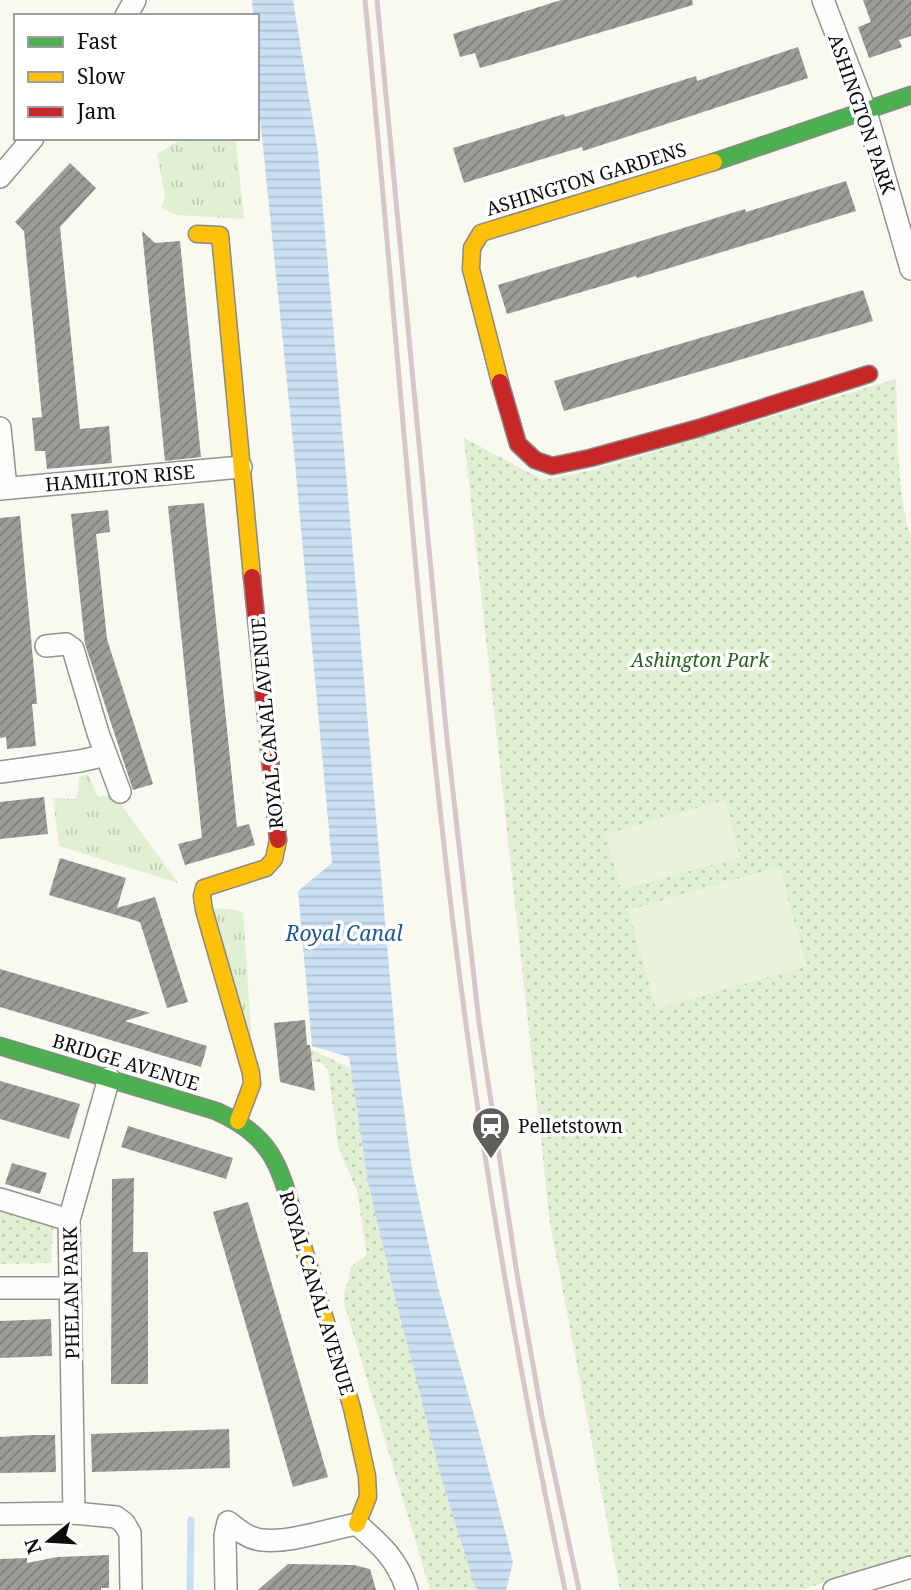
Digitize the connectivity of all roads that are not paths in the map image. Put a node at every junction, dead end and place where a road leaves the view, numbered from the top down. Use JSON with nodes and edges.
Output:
{"nodes":[{"id":1,"x":822,"y":0,"type":"edge"},
{"id":2,"x":911,"y":95,"type":"edge"},
{"id":3,"x":866,"y":112,"type":"junction"},
{"id":4,"x":31,"y":140,"type":"edge"},
{"id":5,"x":0,"y":177,"type":"edge"},
{"id":6,"x":197,"y":234,"type":"dead end"},
{"id":7,"x":911,"y":269,"type":"edge"},
{"id":8,"x":869,"y":374,"type":"dead end"},
{"id":9,"x":0,"y":428,"type":"edge"},
{"id":10,"x":241,"y":467,"type":"junction"},
{"id":11,"x":3,"y":489,"type":"edge"},
{"id":12,"x":46,"y":646,"type":"dead end"},
{"id":13,"x":106,"y":755,"type":"junction"},
{"id":14,"x":0,"y":772,"type":"edge"},
{"id":15,"x":120,"y":792,"type":"dead end"},
{"id":16,"x":0,"y":1046,"type":"edge"},
{"id":17,"x":108,"y":1078,"type":"junction"},
{"id":18,"x":238,"y":1121,"type":"junction"},
{"id":19,"x":0,"y":1199,"type":"edge"},
{"id":20,"x":69,"y":1220,"type":"junction"},
{"id":21,"x":0,"y":1288,"type":"edge"},
{"id":22,"x":70,"y":1288,"type":"junction"},
{"id":23,"x":74,"y":1513,"type":"junction"},
{"id":24,"x":0,"y":1514,"type":"edge"},
{"id":25,"x":357,"y":1524,"type":"junction"},
{"id":26,"x":911,"y":1567,"type":"edge"},
{"id":27,"x":131,"y":1590,"type":"edge"},
{"id":28,"x":226,"y":1590,"type":"edge"},
{"id":29,"x":407,"y":1590,"type":"edge"},
{"id":30,"x":834,"y":1590,"type":"edge"}],
"edges":[{"from":1,"to":3,"type":"street","name":"ASHINGTON PARK"},
{"from":2,"to":3,"type":"street"},
{"from":3,"to":7,"type":"street","name":"ASHINGTON PARK"},
{"from":3,"to":8,"type":"street","name":"ASHINGTON GARDENS"},
{"from":4,"to":5,"type":"street"},
{"from":6,"to":10,"type":"street","name":"ROYAL CANAL AVENUE"},
{"from":9,"to":11,"type":"street"},
{"from":10,"to":11,"type":"street","name":"HAMILTON RISE"},
{"from":10,"to":18,"type":"street","name":"ROYAL CANAL AVENUE"},
{"from":12,"to":13,"type":"street"},
{"from":13,"to":14,"type":"street"},
{"from":13,"to":15,"type":"street"},
{"from":16,"to":17,"type":"street","name":"BRIDGE AVENUE"},
{"from":17,"to":18,"type":"street","name":"BRIDGE AVENUE"},
{"from":17,"to":20,"type":"street","name":"PHELAN PARK"},
{"from":18,"to":25,"type":"street","name":"ROYAL CANAL AVENUE"},
{"from":19,"to":20,"type":"street"},
{"from":20,"to":22,"type":"street","name":"PHELAN PARK"},
{"from":21,"to":22,"type":"street"},
{"from":22,"to":23,"type":"street","name":"PHELAN PARK"},
{"from":23,"to":24,"type":"street"},
{"from":23,"to":27,"type":"street"},
{"from":25,"to":28,"type":"street"},
{"from":25,"to":29,"type":"street"},
{"from":26,"to":30,"type":"street"}]}
